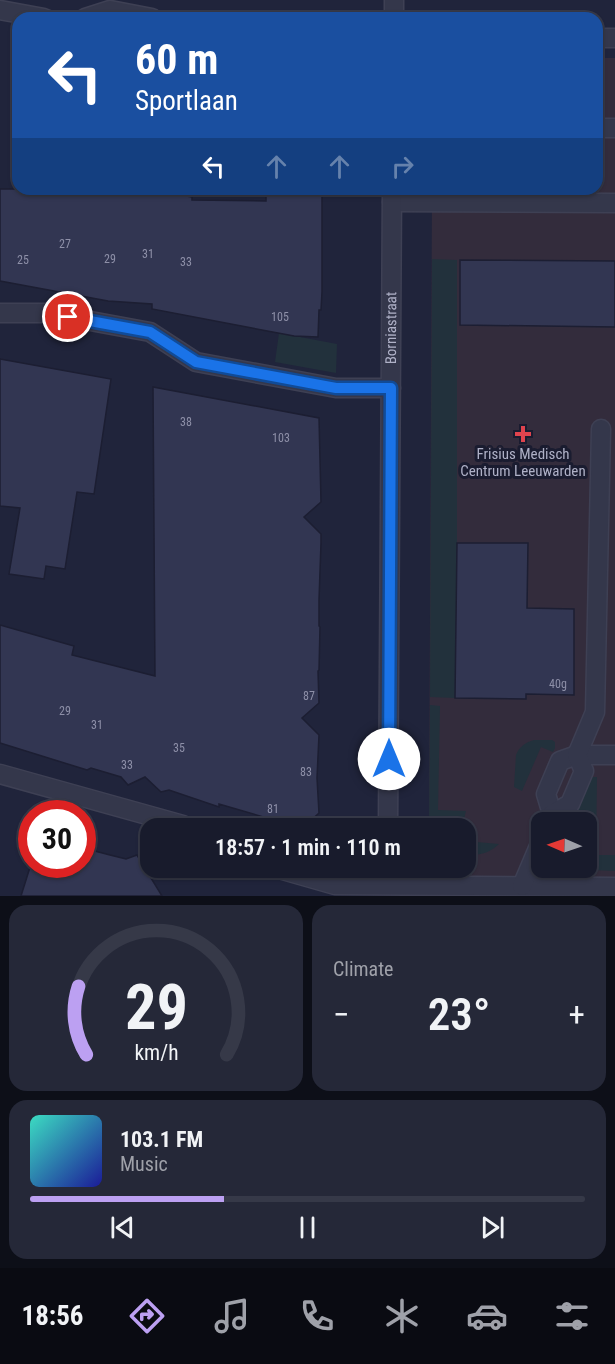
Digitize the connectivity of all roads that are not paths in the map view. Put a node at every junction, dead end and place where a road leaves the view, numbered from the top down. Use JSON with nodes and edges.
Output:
{"nodes":[{"id":1,"x":104,"y":12,"type":"edge"},
{"id":2,"x":120,"y":12,"type":"edge"},
{"id":3,"x":503,"y":195,"type":"edge"},
{"id":4,"x":392,"y":196,"type":"edge"},
{"id":5,"x":495,"y":203,"type":"junction"},
{"id":6,"x":615,"y":203,"type":"edge"},
{"id":7,"x":0,"y":313,"type":"edge"},
{"id":8,"x":391,"y":388,"type":"junction"},
{"id":9,"x":601,"y":429,"type":"dead end"},
{"id":10,"x":577,"y":755,"type":"junction"},
{"id":11,"x":615,"y":755,"type":"edge"},
{"id":12,"x":0,"y":774,"type":"edge"},
{"id":13,"x":549,"y":812,"type":"edge"},
{"id":14,"x":559,"y":812,"type":"edge"},
{"id":15,"x":158,"y":818,"type":"edge"},
{"id":16,"x":388,"y":818,"type":"edge"},
{"id":17,"x":531,"y":865,"type":"edge"},
{"id":18,"x":310,"y":878,"type":"edge"},
{"id":19,"x":388,"y":883,"type":"edge"},
{"id":20,"x":522,"y":886,"type":"junction"},
{"id":21,"x":615,"y":887,"type":"edge"}],
"edges":[{"from":1,"to":2,"type":"street"},
{"from":3,"to":5,"type":"street"},
{"from":4,"to":5,"type":"street"},
{"from":4,"to":8,"type":"street","name":"Borniastraat"},
{"from":5,"to":6,"type":"street"},
{"from":7,"to":8,"type":"street"},
{"from":8,"to":16,"type":"street","name":"Borniastraat"},
{"from":9,"to":10,"type":"street"},
{"from":10,"to":11,"type":"street"},
{"from":10,"to":13,"type":"street"},
{"from":10,"to":14,"type":"street"},
{"from":12,"to":15,"type":"street"},
{"from":17,"to":20,"type":"street"},
{"from":18,"to":19,"type":"street"},
{"from":19,"to":20,"type":"street"},
{"from":20,"to":21,"type":"street"}]}
